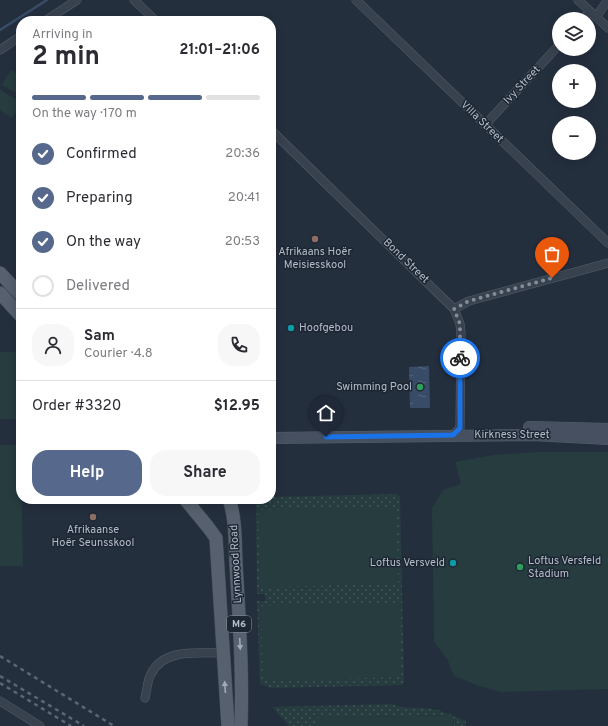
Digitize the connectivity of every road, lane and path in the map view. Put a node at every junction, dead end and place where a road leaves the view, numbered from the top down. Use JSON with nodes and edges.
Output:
{"nodes":[{"id":1,"x":78,"y":0,"type":"edge"},
{"id":2,"x":134,"y":0,"type":"edge"},
{"id":3,"x":356,"y":0,"type":"edge"},
{"id":4,"x":578,"y":0,"type":"edge"},
{"id":5,"x":608,"y":0,"type":"edge"},
{"id":6,"x":591,"y":12,"type":"edge"},
{"id":7,"x":595,"y":12,"type":"edge"},
{"id":8,"x":53,"y":16,"type":"edge"},
{"id":9,"x":151,"y":16,"type":"edge"},
{"id":10,"x":596,"y":17,"type":"edge"},
{"id":11,"x":608,"y":28,"type":"edge"},
{"id":12,"x":16,"y":39,"type":"edge"},
{"id":13,"x":0,"y":50,"type":"edge"},
{"id":14,"x":552,"y":53,"type":"edge"},
{"id":15,"x":485,"y":125,"type":"junction"},
{"id":16,"x":276,"y":135,"type":"edge"},
{"id":17,"x":608,"y":243,"type":"edge"},
{"id":18,"x":608,"y":263,"type":"edge"},
{"id":19,"x":0,"y":273,"type":"edge"},
{"id":20,"x":16,"y":290,"type":"edge"},
{"id":21,"x":0,"y":293,"type":"edge"},
{"id":22,"x":454,"y":309,"type":"junction"},
{"id":23,"x":16,"y":311,"type":"edge"},
{"id":24,"x":532,"y":427,"type":"junction"},
{"id":25,"x":583,"y":428,"type":"junction"},
{"id":26,"x":608,"y":428,"type":"edge"},
{"id":27,"x":457,"y":431,"type":"junction"},
{"id":28,"x":276,"y":432,"type":"edge"},
{"id":29,"x":560,"y":436,"type":"junction"},
{"id":30,"x":276,"y":438,"type":"edge"},
{"id":31,"x":608,"y":439,"type":"edge"},
{"id":32,"x":193,"y":504,"type":"edge"},
{"id":33,"x":230,"y":504,"type":"edge"},
{"id":34,"x":234,"y":504,"type":"edge"},
{"id":35,"x":233,"y":521,"type":"junction"},
{"id":36,"x":223,"y":653,"type":"junction"},
{"id":37,"x":145,"y":698,"type":"dead end"},
{"id":38,"x":0,"y":701,"type":"edge"},
{"id":39,"x":40,"y":726,"type":"edge"},
{"id":40,"x":228,"y":726,"type":"edge"},
{"id":41,"x":241,"y":726,"type":"edge"}],
"edges":[{"from":1,"to":8,"type":"street"},
{"from":2,"to":9,"type":"street"},
{"from":3,"to":15,"type":"street","name":"Villa Street"},
{"from":4,"to":6,"type":"street"},
{"from":5,"to":7,"type":"street"},
{"from":10,"to":11,"type":"street"},
{"from":12,"to":13,"type":"street"},
{"from":14,"to":15,"type":"street","name":"Ivy Street"},
{"from":15,"to":17,"type":"street","name":"Villa Street"},
{"from":16,"to":22,"type":"street","name":"Bond Street"},
{"from":18,"to":22,"type":"street"},
{"from":19,"to":20,"type":"main road"},
{"from":21,"to":23,"type":"main road"},
{"from":22,"to":27,"type":"street","name":"Bond Street"},
{"from":24,"to":25,"type":"street","name":"Kirkness Street"},
{"from":24,"to":27,"type":"street","name":"Kirkness Street"},
{"from":24,"to":29,"type":"street"},
{"from":25,"to":26,"type":"street","name":"Kirkness Street"},
{"from":25,"to":29,"type":"street"},
{"from":27,"to":28,"type":"street","name":"Kirkness Street"},
{"from":27,"to":29,"type":"street","name":"Kirkness Street"},
{"from":27,"to":30,"type":"street","name":"Kirkness Street"},
{"from":29,"to":31,"type":"street","name":"Kirkness Street"},
{"from":32,"to":36,"type":"main road","name":"Lynnwood Road","number":"M6"},
{"from":33,"to":35,"type":"main road","name":"Lynnwood Road","number":"M6"},
{"from":34,"to":35,"type":"main road"},
{"from":35,"to":41,"type":"main road","name":"Lynnwood Road","number":"M6","one_way":true},
{"from":36,"to":37,"type":"street"},
{"from":40,"to":36,"type":"main road","name":"Lynnwood Road","number":"M6","one_way":true},
{"from":38,"to":39,"type":"street"}]}
